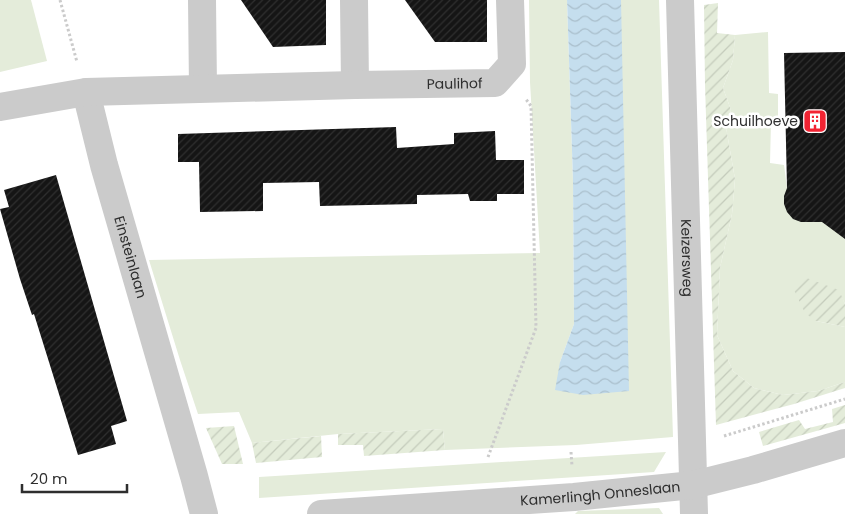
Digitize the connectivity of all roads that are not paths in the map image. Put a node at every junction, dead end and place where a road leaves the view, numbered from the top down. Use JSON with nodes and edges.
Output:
{"nodes":[{"id":1,"x":202,"y":0,"type":"edge"},
{"id":2,"x":354,"y":0,"type":"edge"},
{"id":3,"x":510,"y":0,"type":"edge"},
{"id":4,"x":680,"y":0,"type":"edge"},
{"id":5,"x":355,"y":85,"type":"junction"},
{"id":6,"x":203,"y":88,"type":"junction"},
{"id":7,"x":86,"y":92,"type":"junction"},
{"id":8,"x":0,"y":107,"type":"edge"},
{"id":9,"x":845,"y":443,"type":"edge"},
{"id":10,"x":693,"y":485,"type":"junction"},
{"id":11,"x":204,"y":514,"type":"edge"},
{"id":12,"x":321,"y":514,"type":"edge"},
{"id":13,"x":694,"y":514,"type":"edge"}],
"edges":[{"from":1,"to":6,"type":"street"},
{"from":2,"to":5,"type":"street"},
{"from":3,"to":5,"type":"street","name":"Paulihof"},
{"from":4,"to":10,"type":"street","name":"Keizersweg"},
{"from":5,"to":6,"type":"street","name":"Paulihof"},
{"from":6,"to":7,"type":"street","name":"Paulihof"},
{"from":7,"to":8,"type":"street","name":"Paulihof"},
{"from":7,"to":11,"type":"street","name":"Einsteinlaan"},
{"from":9,"to":10,"type":"street","name":"Kamerlingh Onneslaan"},
{"from":10,"to":12,"type":"street","name":"Kamerlingh Onneslaan"},
{"from":10,"to":13,"type":"street","name":"Keizersweg"}]}
